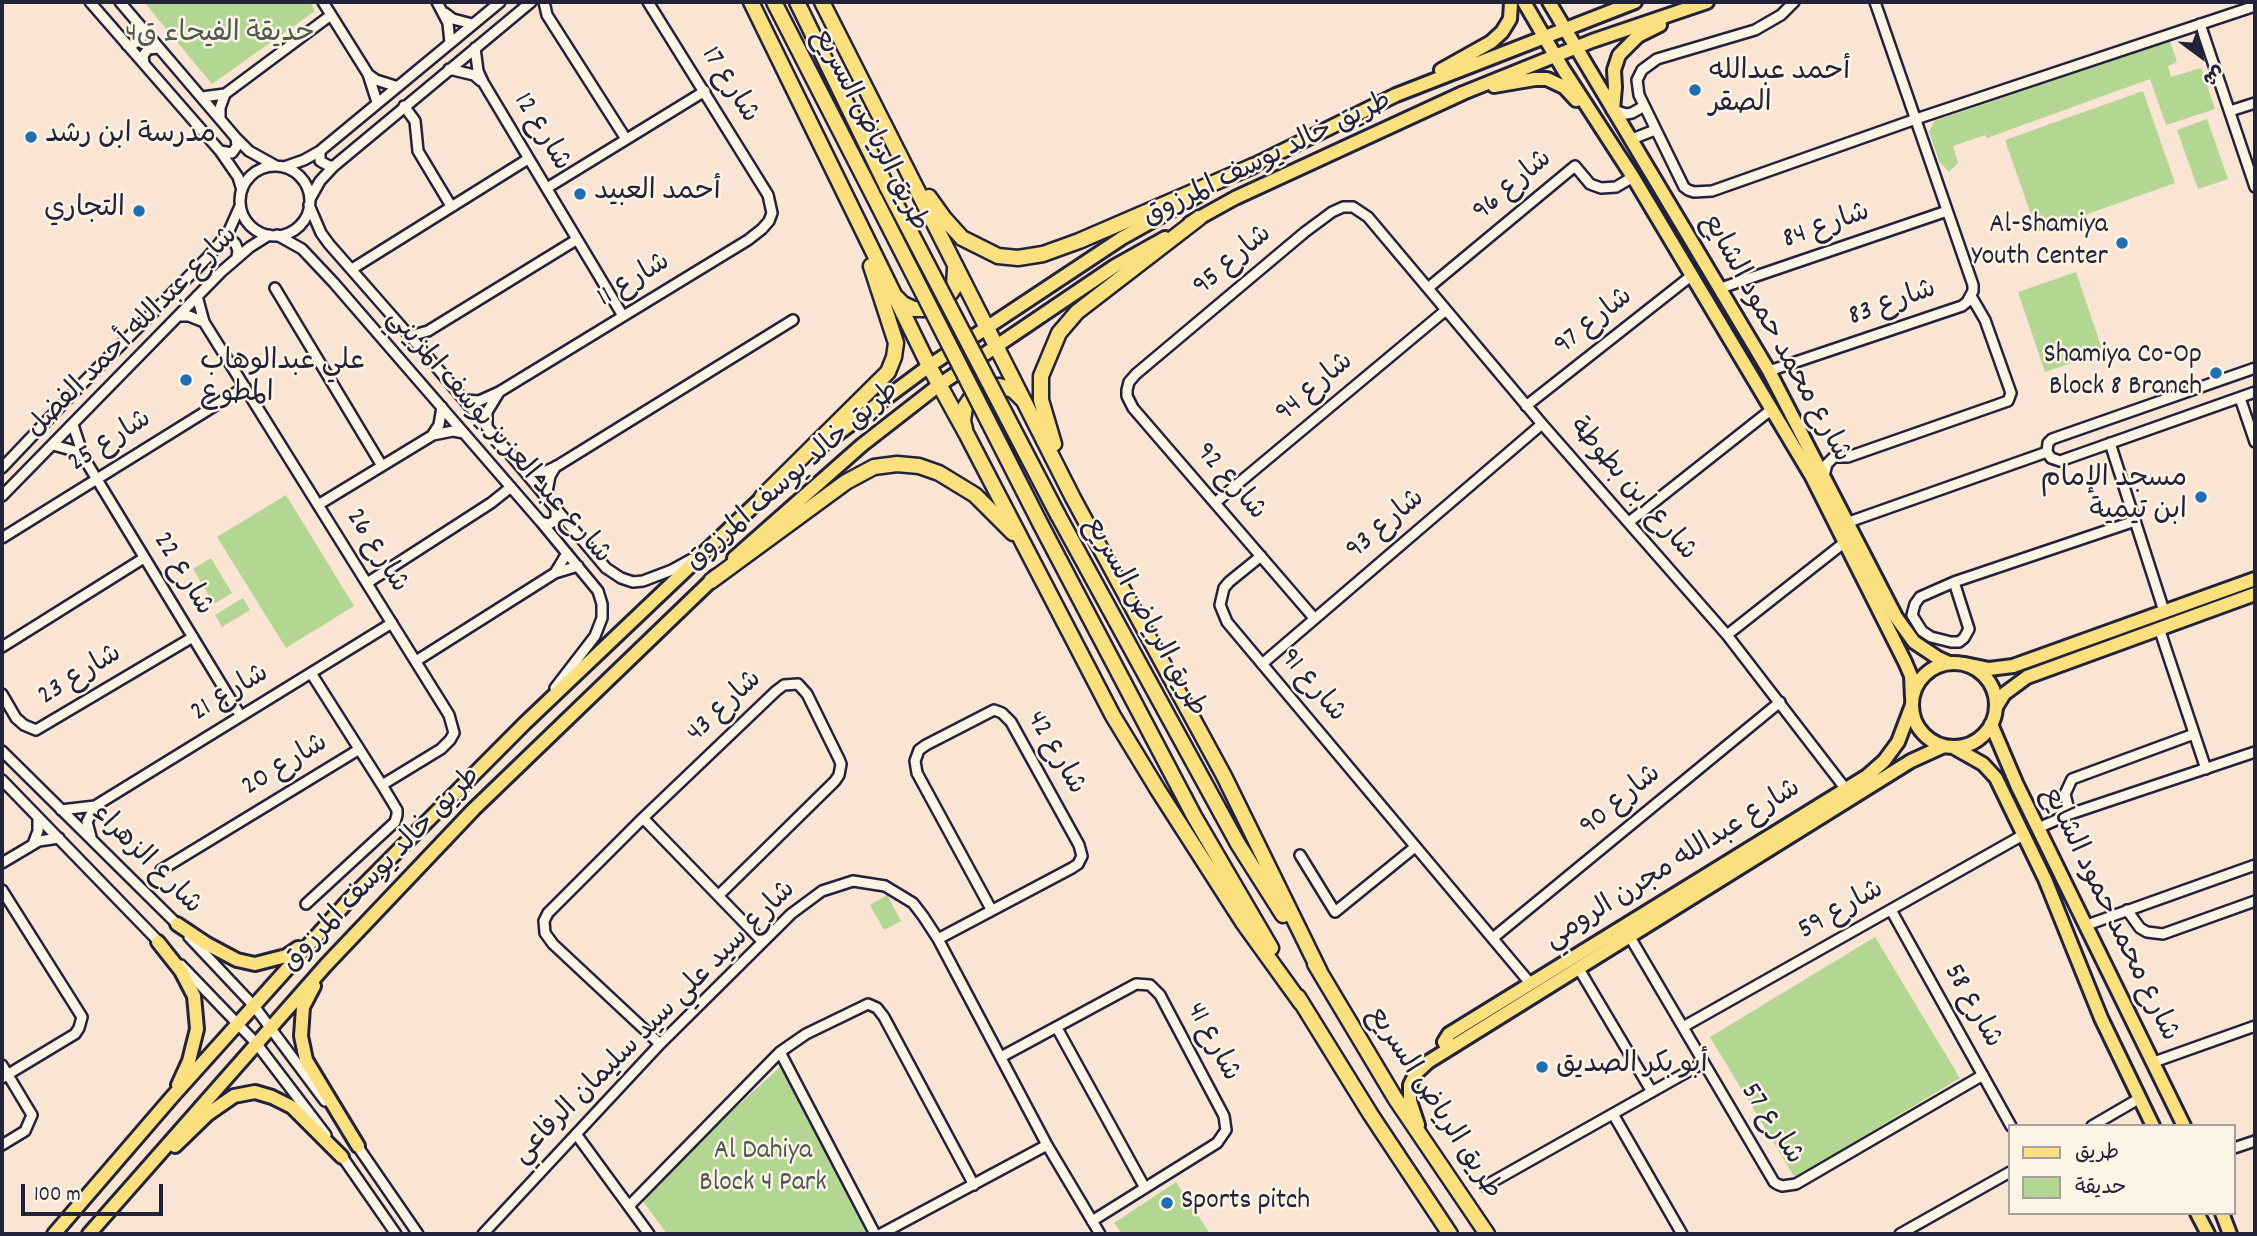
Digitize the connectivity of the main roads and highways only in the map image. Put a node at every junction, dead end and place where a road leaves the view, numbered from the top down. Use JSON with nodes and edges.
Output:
{"nodes":[{"id":1,"x":751,"y":2,"type":"edge"},
{"id":2,"x":774,"y":2,"type":"edge"},
{"id":3,"x":797,"y":2,"type":"edge"},
{"id":4,"x":822,"y":2,"type":"edge"},
{"id":5,"x":1511,"y":2,"type":"edge"},
{"id":6,"x":1524,"y":2,"type":"edge"},
{"id":7,"x":1549,"y":2,"type":"edge"},
{"id":8,"x":1635,"y":2,"type":"edge"},
{"id":9,"x":1709,"y":2,"type":"edge"},
{"id":10,"x":1564,"y":28,"type":"junction"},
{"id":11,"x":1544,"y":36,"type":"junction"},
{"id":12,"x":1576,"y":47,"type":"junction"},
{"id":13,"x":1555,"y":55,"type":"junction"},
{"id":14,"x":1463,"y":93,"type":"junction"},
{"id":15,"x":1396,"y":96,"type":"junction"},
{"id":16,"x":1613,"y":110,"type":"junction"},
{"id":17,"x":1610,"y":140,"type":"junction"},
{"id":18,"x":900,"y":153,"type":"junction"},
{"id":19,"x":1253,"y":166,"type":"junction"},
{"id":20,"x":853,"y":215,"type":"junction"},
{"id":21,"x":1199,"y":218,"type":"junction"},
{"id":22,"x":1689,"y":234,"type":"junction"},
{"id":23,"x":1672,"y":244,"type":"junction"},
{"id":24,"x":954,"y":264,"type":"junction"},
{"id":25,"x":894,"y":296,"type":"junction"},
{"id":26,"x":987,"y":327,"type":"junction"},
{"id":27,"x":1746,"y":331,"type":"junction"},
{"id":28,"x":1732,"y":345,"type":"junction"},
{"id":29,"x":997,"y":346,"type":"junction"},
{"id":30,"x":929,"y":366,"type":"junction"},
{"id":31,"x":939,"y":386,"type":"junction"},
{"id":32,"x":1023,"y":400,"type":"junction"},
{"id":33,"x":967,"y":435,"type":"junction"},
{"id":34,"x":762,"y":497,"type":"junction"},
{"id":35,"x":1073,"y":498,"type":"junction"},
{"id":36,"x":1025,"y":545,"type":"junction"},
{"id":37,"x":2255,"y":579,"type":"edge"},
{"id":38,"x":711,"y":581,"type":"junction"},
{"id":39,"x":2255,"y":594,"type":"edge"},
{"id":40,"x":1949,"y":663,"type":"junction"},
{"id":41,"x":1965,"y":664,"type":"junction"},
{"id":42,"x":1912,"y":701,"type":"junction"},
{"id":43,"x":1996,"y":708,"type":"junction"},
{"id":44,"x":1992,"y":724,"type":"junction"},
{"id":45,"x":1948,"y":746,"type":"junction"},
{"id":46,"x":1850,"y":795,"type":"junction"},
{"id":47,"x":177,"y":924,"type":"road end"},
{"id":48,"x":1626,"y":932,"type":"junction"},
{"id":49,"x":313,"y":938,"type":"junction"},
{"id":50,"x":158,"y":942,"type":"road end"},
{"id":51,"x":326,"y":965,"type":"junction"},
{"id":52,"x":1320,"y":972,"type":"junction"},
{"id":53,"x":1301,"y":1003,"type":"junction"},
{"id":54,"x":2125,"y":1006,"type":"junction"},
{"id":55,"x":2101,"y":1017,"type":"junction"},
{"id":56,"x":1448,"y":1049,"type":"junction"},
{"id":57,"x":172,"y":1097,"type":"junction"},
{"id":58,"x":2152,"y":1124,"type":"edge"},
{"id":59,"x":2183,"y":1124,"type":"edge"},
{"id":60,"x":358,"y":1146,"type":"road end"},
{"id":61,"x":342,"y":1157,"type":"road end"},
{"id":62,"x":1443,"y":1168,"type":"junction"},
{"id":63,"x":109,"y":1209,"type":"junction"},
{"id":64,"x":2198,"y":1215,"type":"edge"},
{"id":65,"x":2223,"y":1215,"type":"edge"},
{"id":66,"x":54,"y":1234,"type":"edge"},
{"id":67,"x":89,"y":1234,"type":"edge"},
{"id":68,"x":1450,"y":1234,"type":"edge"},
{"id":69,"x":1487,"y":1234,"type":"edge"},
{"id":70,"x":2208,"y":1234,"type":"edge"},
{"id":71,"x":2230,"y":1234,"type":"edge"}],
"edges":[{"from":1,"to":20,"type":"highway"},
{"from":2,"to":53,"type":"highway","name":"طريق الرياض السريع","bridge":true},
{"from":3,"to":52,"type":"highway","name":"طريق الرياض السريع","bridge":true},
{"from":4,"to":18,"type":"highway"},
{"from":5,"to":15,"type":"main road"},
{"from":6,"to":11,"type":"main road","name":"شارع محمد حمود الشايع"},
{"from":7,"to":10,"type":"main road","name":"شارع محمد حمود الشايع"},
{"from":8,"to":10,"type":"main road","name":"طريق خالد يوسف المرزوق"},
{"from":9,"to":12,"type":"main road","name":"طريق خالد يوسف المرزوق"},
{"from":9,"to":16,"type":"main road"},
{"from":10,"to":11,"type":"main road","name":"طريق خالد يوسف المرزوق"},
{"from":10,"to":12,"type":"main road","name":"شارع محمد حمود الشايع"},
{"from":11,"to":13,"type":"main road","name":"شارع محمد حمود الشايع"},
{"from":11,"to":15,"type":"main road","name":"طريق خالد يوسف المرزوق"},
{"from":12,"to":13,"type":"main road","name":"طريق خالد يوسف المرزوق"},
{"from":12,"to":16,"type":"main road","name":"شارع محمد حمود الشايع"},
{"from":13,"to":14,"type":"main road","name":"طريق خالد يوسف المرزوق"},
{"from":13,"to":17,"type":"main road","name":"شارع محمد حمود الشايع"},
{"from":14,"to":17,"type":"main road"},
{"from":14,"to":21,"type":"main road","name":"طريق خالد يوسف المرزوق"},
{"from":15,"to":19,"type":"main road","name":"طريق خالد يوسف المرزوق"},
{"from":16,"to":22,"type":"main road","name":"شارع محمد حمود الشايع"},
{"from":17,"to":23,"type":"main road","name":"شارع محمد حمود الشايع"},
{"from":18,"to":19,"type":"highway"},
{"from":18,"to":24,"type":"highway"},
{"from":19,"to":26,"type":"main road","name":"طريق خالد يوسف المرزوق"},
{"from":20,"to":25,"type":"highway"},
{"from":20,"to":34,"type":"highway"},
{"from":21,"to":29,"type":"main road","name":"طريق خالد يوسف المرزوق"},
{"from":21,"to":35,"type":"highway"},
{"from":22,"to":23,"type":"main road"},
{"from":22,"to":27,"type":"main road","name":"شارع محمد حمود الشايع"},
{"from":23,"to":28,"type":"main road","name":"شارع محمد حمود الشايع"},
{"from":24,"to":25,"type":"highway"},
{"from":24,"to":26,"type":"highway"},
{"from":25,"to":30,"type":"highway"},
{"from":26,"to":29,"type":"highway"},
{"from":26,"to":30,"type":"main road","name":"طريق خالد يوسف المرزوق"},
{"from":27,"to":28,"type":"main road"},
{"from":27,"to":40,"type":"main road","name":"شارع محمد حمود الشايع"},
{"from":28,"to":42,"type":"main road","name":"شارع محمد حمود الشايع"},
{"from":29,"to":31,"type":"main road","name":"طريق خالد يوسف المرزوق"},
{"from":29,"to":32,"type":"highway"},
{"from":30,"to":31,"type":"highway"},
{"from":30,"to":34,"type":"main road","name":"طريق خالد يوسف المرزوق"},
{"from":31,"to":33,"type":"highway"},
{"from":31,"to":38,"type":"main road","name":"طريق خالد يوسف المرزوق"},
{"from":32,"to":33,"type":"highway"},
{"from":32,"to":35,"type":"highway"},
{"from":33,"to":36,"type":"highway"},
{"from":34,"to":49,"type":"main road","name":"طريق خالد يوسف المرزوق"},
{"from":35,"to":52,"type":"highway"},
{"from":36,"to":38,"type":"highway"},
{"from":36,"to":53,"type":"highway"},
{"from":37,"to":41,"type":"main road"},
{"from":38,"to":51,"type":"main road","name":"طريق خالد يوسف المرزوق"},
{"from":39,"to":43,"type":"main road"},
{"from":40,"to":41,"type":"main road"},
{"from":40,"to":42,"type":"main road"},
{"from":41,"to":43,"type":"main road"},
{"from":42,"to":45,"type":"main road"},
{"from":42,"to":46,"type":"main road","name":"شارع عبدالله مجرن الرومي"},
{"from":43,"to":44,"type":"main road"},
{"from":44,"to":45,"type":"main road"},
{"from":44,"to":54,"type":"main road","name":"شارع محمد حمود الشايع"},
{"from":45,"to":46,"type":"main road","name":"شارع عبدالله مجرن الرومي"},
{"from":45,"to":55,"type":"main road","name":"شارع محمد حمود الشايع"},
{"from":46,"to":48,"type":"main road","name":"شارع عبدالله مجرن الرومي"},
{"from":47,"to":49,"type":"main road"},
{"from":48,"to":56,"type":"main road","name":"شارع عبدالله مجرن الرومي"},
{"from":48,"to":56,"type":"main road","name":"شارع عبدالله مجرن الرومي"},
{"from":49,"to":57,"type":"main road","name":"طريق خالد يوسف المرزوق"},
{"from":50,"to":57,"type":"main road"},
{"from":51,"to":60,"type":"main road"},
{"from":51,"to":63,"type":"main road","name":"طريق خالد يوسف المرزوق"},
{"from":52,"to":62,"type":"highway","name":"طريق الرياض السريع"},
{"from":53,"to":68,"type":"highway","name":"طريق الرياض السريع"},
{"from":54,"to":55,"type":"main road"},
{"from":54,"to":59,"type":"main road","name":"شارع محمد حمود الشايع"},
{"from":55,"to":58,"type":"main road","name":"شارع محمد حمود الشايع"},
{"from":56,"to":62,"type":"main road","name":"شارع عبدالله مجرن الرومي"},
{"from":57,"to":66,"type":"main road","name":"طريق خالد يوسف المرزوق"},
{"from":61,"to":63,"type":"main road"},
{"from":62,"to":69,"type":"highway","name":"طريق الرياض السريع"},
{"from":63,"to":67,"type":"main road","name":"طريق خالد يوسف المرزوق"},
{"from":64,"to":70,"type":"main road"},
{"from":65,"to":71,"type":"main road"}]}
